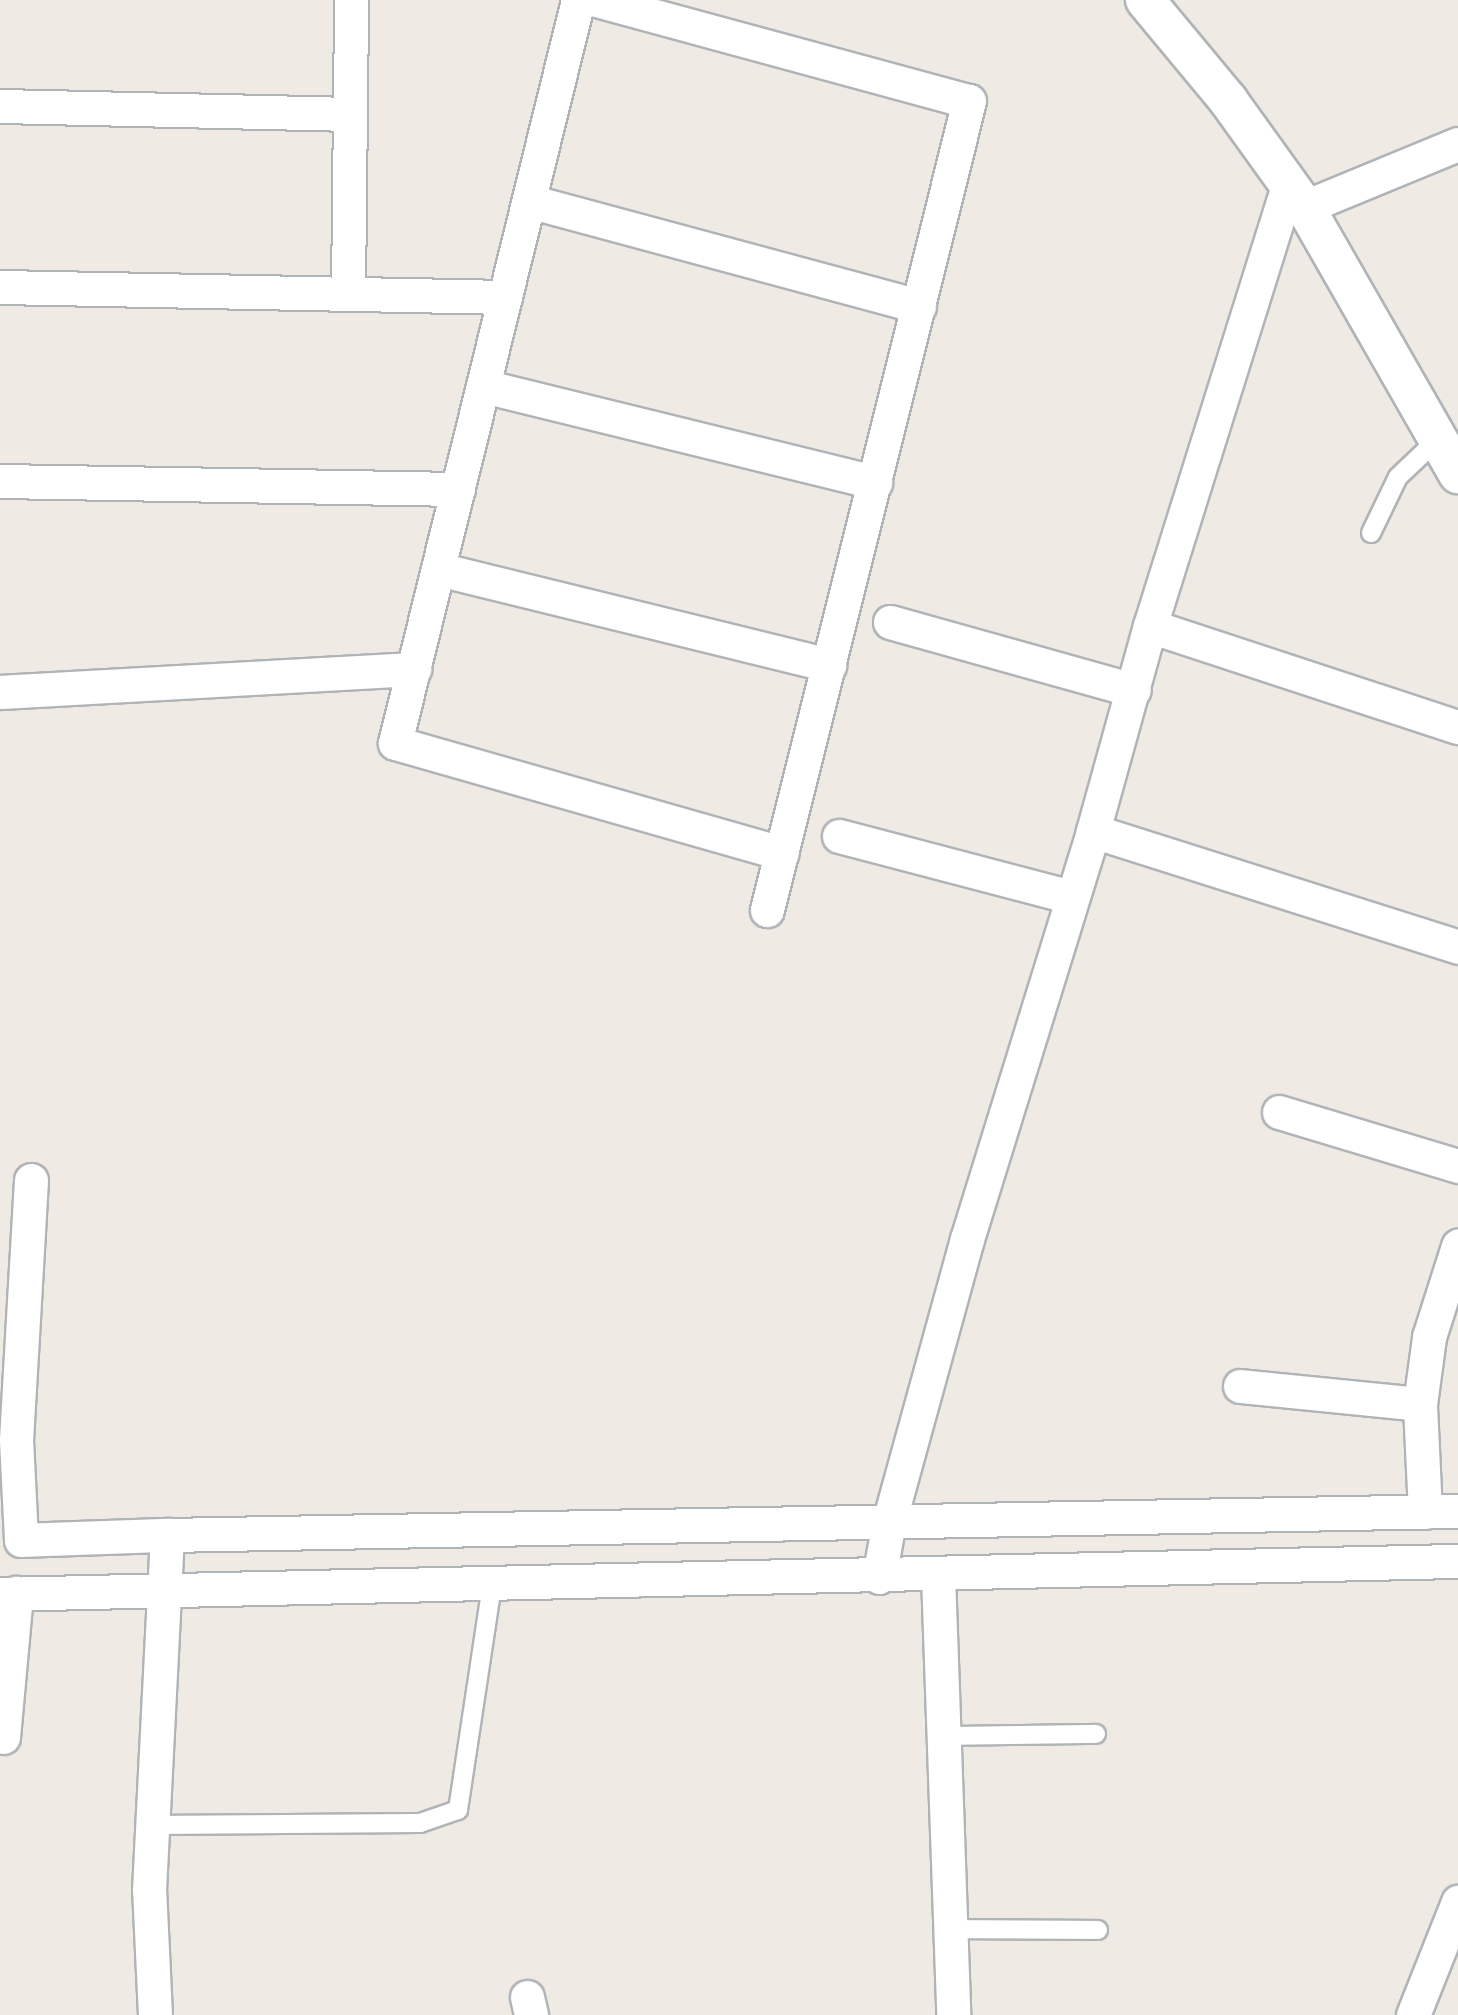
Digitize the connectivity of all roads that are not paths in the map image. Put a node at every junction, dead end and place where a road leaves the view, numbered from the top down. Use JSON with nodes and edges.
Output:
{"nodes":[{"id":1,"x":351,"y":0,"type":"edge"},
{"id":2,"x":578,"y":0,"type":"edge"},
{"id":3,"x":596,"y":0,"type":"edge"},
{"id":4,"x":1145,"y":0,"type":"edge"},
{"id":5,"x":0,"y":106,"type":"edge"},
{"id":6,"x":350,"y":114,"type":"junction"},
{"id":7,"x":1458,"y":145,"type":"edge"},
{"id":8,"x":1297,"y":197,"type":"junction"},
{"id":9,"x":529,"y":201,"type":"junction"},
{"id":10,"x":0,"y":288,"type":"edge"},
{"id":11,"x":348,"y":294,"type":"junction"},
{"id":12,"x":505,"y":297,"type":"junction"},
{"id":13,"x":919,"y":306,"type":"junction"},
{"id":14,"x":483,"y":386,"type":"junction"},
{"id":15,"x":1450,"y":452,"type":"edge"},
{"id":16,"x":0,"y":481,"type":"edge"},
{"id":17,"x":875,"y":482,"type":"junction"},
{"id":18,"x":458,"y":489,"type":"junction"},
{"id":19,"x":1371,"y":533,"type":"dead end"},
{"id":20,"x":438,"y":569,"type":"junction"},
{"id":21,"x":890,"y":622,"type":"dead end"},
{"id":22,"x":1150,"y":626,"type":"junction"},
{"id":23,"x":829,"y":665,"type":"junction"},
{"id":24,"x":414,"y":669,"type":"junction"},
{"id":25,"x":1134,"y":690,"type":"junction"},
{"id":26,"x":0,"y":692,"type":"edge"},
{"id":27,"x":1458,"y":727,"type":"edge"},
{"id":28,"x":1093,"y":831,"type":"junction"},
{"id":29,"x":839,"y":836,"type":"dead end"},
{"id":30,"x":782,"y":853,"type":"junction"},
{"id":31,"x":1072,"y":897,"type":"junction"},
{"id":32,"x":767,"y":910,"type":"dead end"},
{"id":33,"x":1458,"y":947,"type":"edge"},
{"id":34,"x":1279,"y":1112,"type":"dead end"},
{"id":35,"x":1458,"y":1166,"type":"edge"},
{"id":36,"x":31,"y":1180,"type":"dead end"},
{"id":37,"x":1458,"y":1246,"type":"edge"},
{"id":38,"x":1240,"y":1386,"type":"dead end"},
{"id":39,"x":1420,"y":1404,"type":"junction"},
{"id":40,"x":1458,"y":1511,"type":"edge"},
{"id":41,"x":1425,"y":1512,"type":"junction"},
{"id":42,"x":889,"y":1522,"type":"junction"},
{"id":43,"x":167,"y":1535,"type":"junction"},
{"id":44,"x":10,"y":1540,"type":"edge"},
{"id":45,"x":1458,"y":1561,"type":"edge"},
{"id":46,"x":937,"y":1576,"type":"junction"},
{"id":47,"x":879,"y":1577,"type":"junction"},
{"id":48,"x":492,"y":1586,"type":"junction"},
{"id":49,"x":164,"y":1593,"type":"junction"},
{"id":50,"x":8,"y":1594,"type":"edge"},
{"id":51,"x":1096,"y":1734,"type":"dead end"},
{"id":52,"x":945,"y":1736,"type":"junction"},
{"id":53,"x":3,"y":1737,"type":"dead end"},
{"id":54,"x":151,"y":1825,"type":"junction"},
{"id":55,"x":1458,"y":1902,"type":"edge"},
{"id":56,"x":950,"y":1929,"type":"junction"},
{"id":57,"x":1098,"y":1930,"type":"dead end"},
{"id":58,"x":155,"y":2015,"type":"edge"},
{"id":59,"x":953,"y":2015,"type":"edge"},
{"id":60,"x":1413,"y":2015,"type":"edge"}],
"edges":[{"from":1,"to":6,"type":"street"},
{"from":2,"to":9,"type":"street"},
{"from":3,"to":13,"type":"street"},
{"from":4,"to":8,"type":"street"},
{"from":5,"to":6,"type":"street"},
{"from":6,"to":11,"type":"street"},
{"from":7,"to":8,"type":"street"},
{"from":8,"to":15,"type":"street"},
{"from":8,"to":22,"type":"street"},
{"from":9,"to":12,"type":"street"},
{"from":9,"to":13,"type":"street"},
{"from":10,"to":11,"type":"street"},
{"from":11,"to":12,"type":"street"},
{"from":12,"to":14,"type":"street"},
{"from":13,"to":17,"type":"street"},
{"from":14,"to":17,"type":"street"},
{"from":14,"to":18,"type":"street"},
{"from":15,"to":19,"type":"lane"},
{"from":16,"to":18,"type":"street"},
{"from":17,"to":23,"type":"street"},
{"from":18,"to":20,"type":"street"},
{"from":20,"to":23,"type":"street"},
{"from":20,"to":24,"type":"street"},
{"from":21,"to":25,"type":"street"},
{"from":22,"to":25,"type":"street"},
{"from":22,"to":27,"type":"street"},
{"from":23,"to":30,"type":"street"},
{"from":24,"to":26,"type":"street"},
{"from":24,"to":30,"type":"street"},
{"from":25,"to":28,"type":"street"},
{"from":28,"to":31,"type":"street"},
{"from":28,"to":33,"type":"street"},
{"from":29,"to":31,"type":"street"},
{"from":30,"to":32,"type":"street"},
{"from":31,"to":42,"type":"street"},
{"from":34,"to":35,"type":"street"},
{"from":36,"to":44,"type":"street"},
{"from":37,"to":39,"type":"street"},
{"from":38,"to":39,"type":"street"},
{"from":39,"to":41,"type":"street"},
{"from":40,"to":41,"type":"street"},
{"from":41,"to":42,"type":"street"},
{"from":42,"to":43,"type":"street"},
{"from":42,"to":47,"type":"street"},
{"from":43,"to":44,"type":"street"},
{"from":43,"to":49,"type":"street"},
{"from":45,"to":46,"type":"street"},
{"from":46,"to":47,"type":"street"},
{"from":46,"to":52,"type":"street"},
{"from":47,"to":48,"type":"street"},
{"from":48,"to":49,"type":"street"},
{"from":48,"to":54,"type":"lane"},
{"from":49,"to":50,"type":"street"},
{"from":49,"to":54,"type":"street"},
{"from":50,"to":53,"type":"street"},
{"from":51,"to":52,"type":"lane"},
{"from":52,"to":56,"type":"street"},
{"from":54,"to":58,"type":"street"},
{"from":55,"to":60,"type":"street"},
{"from":56,"to":57,"type":"lane"},
{"from":56,"to":59,"type":"street"}]}
